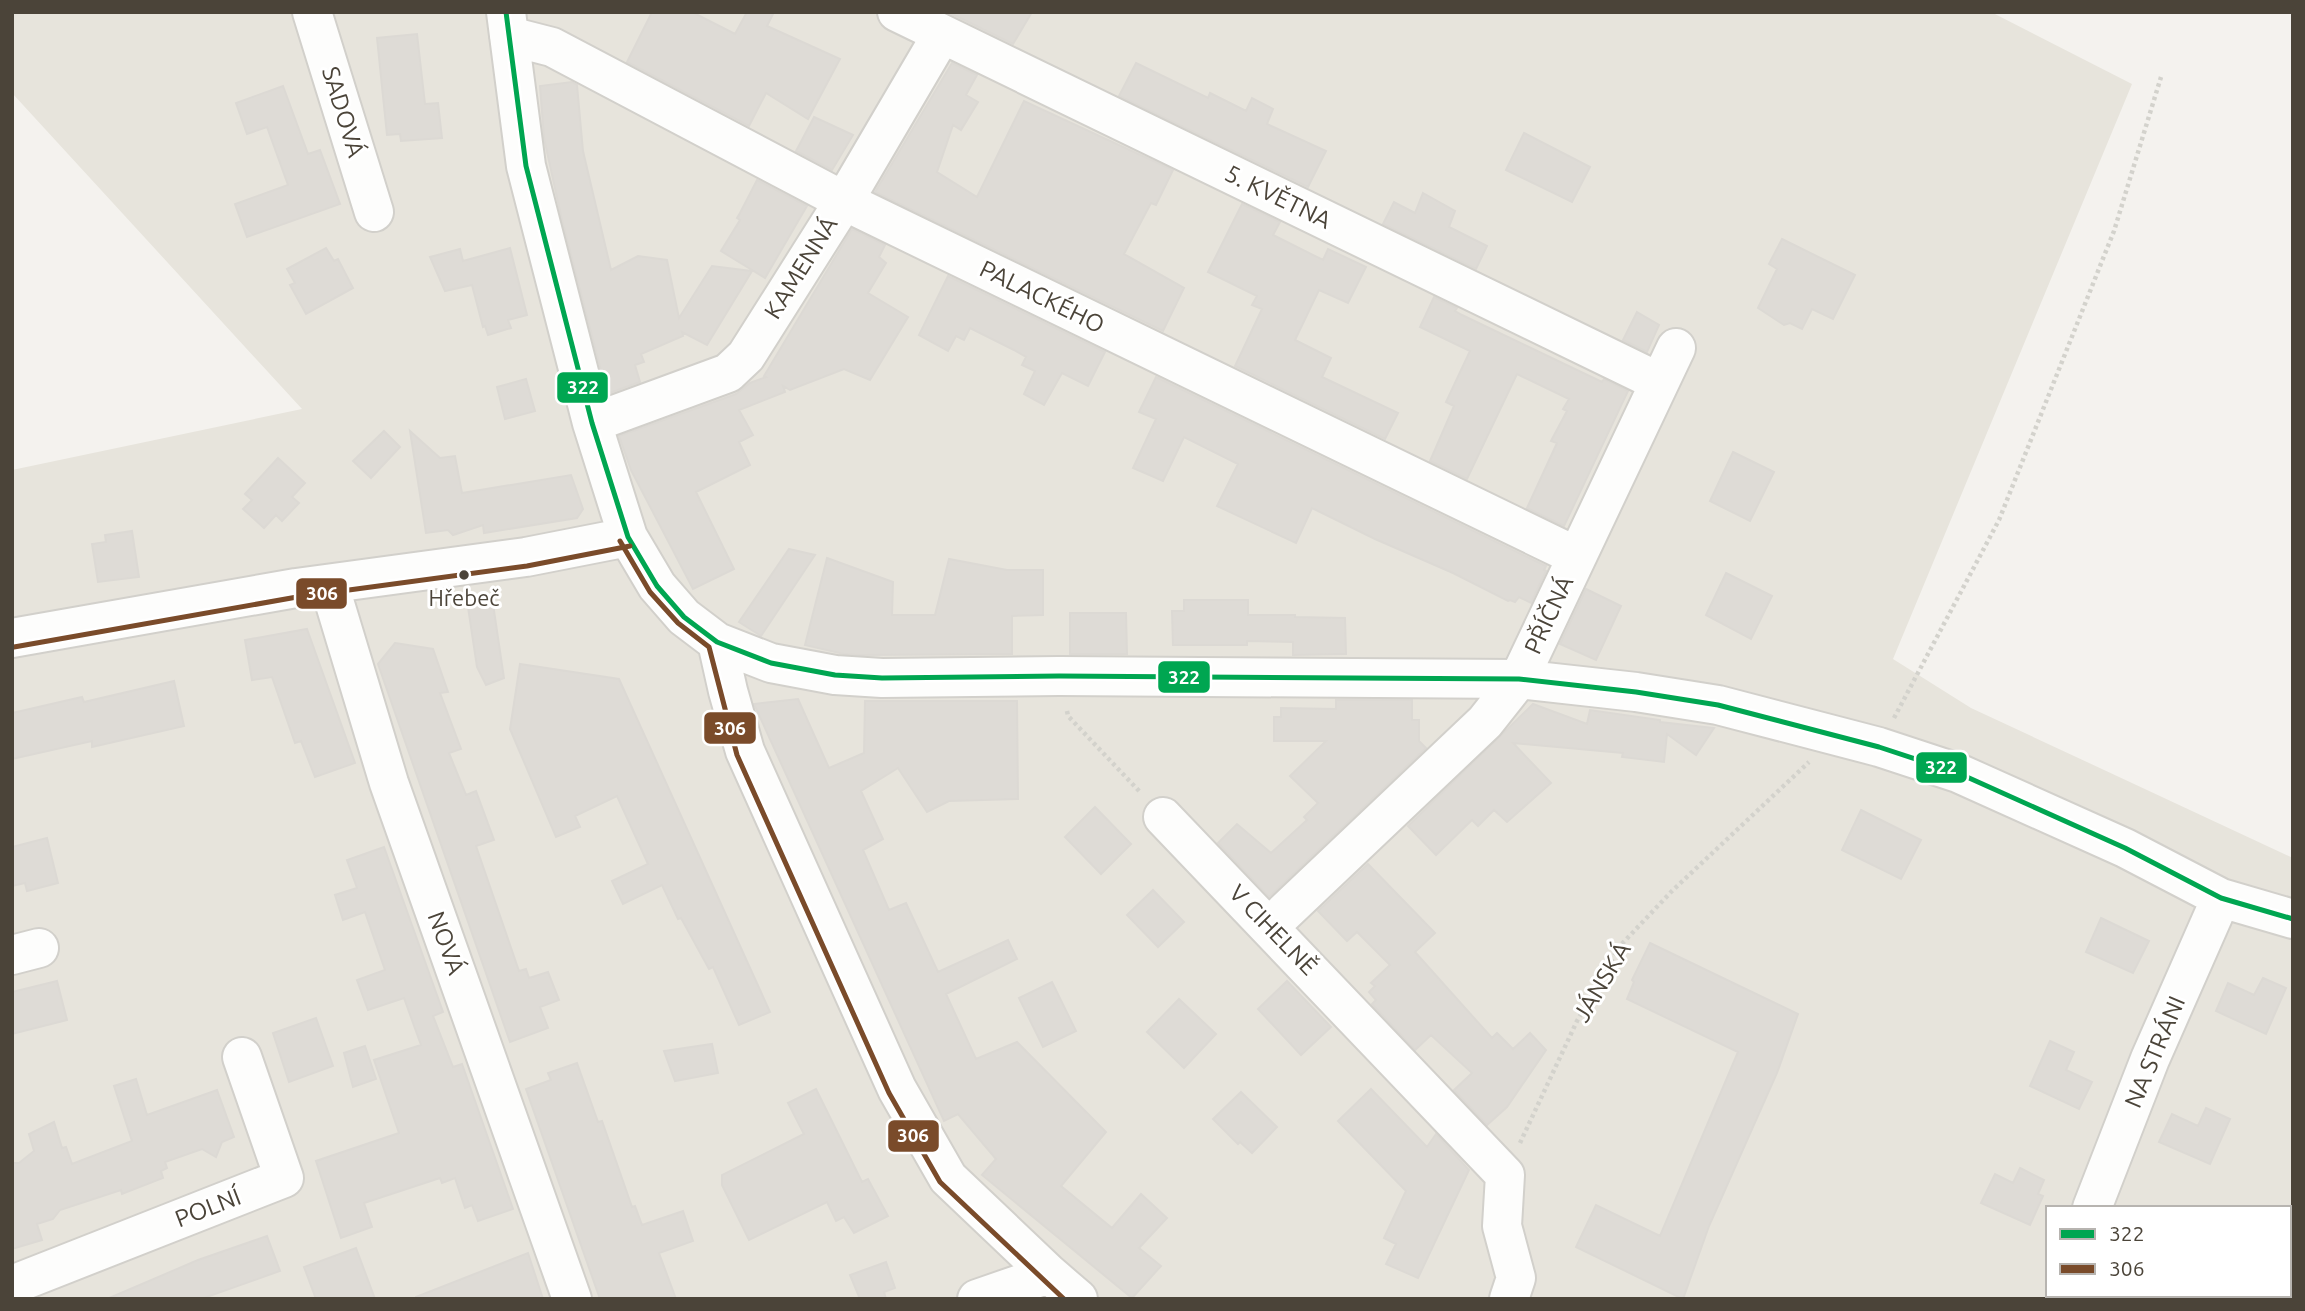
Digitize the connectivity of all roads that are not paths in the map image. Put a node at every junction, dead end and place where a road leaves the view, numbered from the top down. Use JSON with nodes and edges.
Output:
{"nodes":[{"id":1,"x":312,"y":12,"type":"edge"},
{"id":2,"x":897,"y":12,"type":"edge"},
{"id":3,"x":507,"y":24,"type":"edge"},
{"id":4,"x":942,"y":34,"type":"junction"},
{"id":5,"x":844,"y":201,"type":"junction"},
{"id":6,"x":374,"y":212,"type":"dead end"},
{"id":7,"x":1676,"y":348,"type":"dead end"},
{"id":8,"x":1659,"y":382,"type":"junction"},
{"id":9,"x":592,"y":422,"type":"junction"},
{"id":10,"x":628,"y":537,"type":"junction"},
{"id":11,"x":1576,"y":556,"type":"junction"},
{"id":12,"x":329,"y":584,"type":"junction"},
{"id":13,"x":12,"y":638,"type":"edge"},
{"id":14,"x":717,"y":642,"type":"junction"},
{"id":15,"x":1519,"y":678,"type":"junction"},
{"id":16,"x":1163,"y":817,"type":"road end"},
{"id":17,"x":2221,"y":898,"type":"junction"},
{"id":18,"x":2293,"y":919,"type":"edge"},
{"id":19,"x":1270,"y":926,"type":"junction"},
{"id":20,"x":242,"y":1057,"type":"dead end"},
{"id":21,"x":2093,"y":1206,"type":"edge"},
{"id":22,"x":1049,"y":1274,"type":"junction"},
{"id":23,"x":12,"y":1285,"type":"edge"},
{"id":24,"x":572,"y":1299,"type":"edge"},
{"id":25,"x":977,"y":1299,"type":"edge"},
{"id":26,"x":1078,"y":1299,"type":"edge"},
{"id":27,"x":1508,"y":1299,"type":"edge"}],
"edges":[{"from":1,"to":6,"type":"street","name":"SADOVÁ"},
{"from":2,"to":4,"type":"street","name":"5. KVĚTNA"},
{"from":3,"to":5,"type":"street","name":"PALACKÉHO"},
{"from":3,"to":9,"type":"street"},
{"from":4,"to":5,"type":"street","name":"KAMENNÁ"},
{"from":4,"to":8,"type":"street","name":"5. KVĚTNA"},
{"from":5,"to":9,"type":"street","name":"KAMENNÁ"},
{"from":5,"to":11,"type":"street","name":"PALACKÉHO"},
{"from":7,"to":8,"type":"street","name":"PŘÍČNÁ"},
{"from":8,"to":11,"type":"street","name":"PŘÍČNÁ"},
{"from":9,"to":10,"type":"street"},
{"from":10,"to":12,"type":"street"},
{"from":10,"to":14,"type":"street"},
{"from":11,"to":15,"type":"street","name":"PŘÍČNÁ"},
{"from":12,"to":13,"type":"street"},
{"from":12,"to":24,"type":"street","name":"NOVÁ"},
{"from":14,"to":15,"type":"street"},
{"from":14,"to":22,"type":"street"},
{"from":15,"to":17,"type":"street"},
{"from":15,"to":19,"type":"street","name":"PŘÍČNÁ"},
{"from":16,"to":19,"type":"street","name":"V CIHELNĚ"},
{"from":17,"to":18,"type":"street"},
{"from":17,"to":21,"type":"street","name":"NA STRÁNI"},
{"from":19,"to":27,"type":"street","name":"V CIHELNĚ"},
{"from":20,"to":23,"type":"street","name":"POLNÍ"},
{"from":22,"to":25,"type":"street"},
{"from":22,"to":26,"type":"street"}]}
